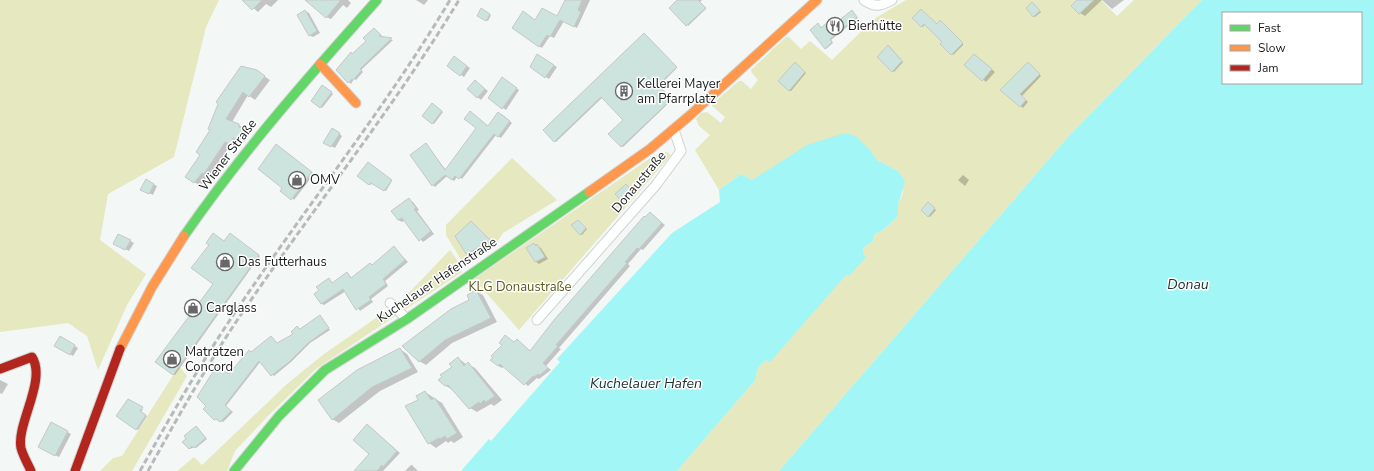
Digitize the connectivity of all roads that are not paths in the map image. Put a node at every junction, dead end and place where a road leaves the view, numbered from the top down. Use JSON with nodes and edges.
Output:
{"nodes":[{"id":1,"x":377,"y":0,"type":"edge"},
{"id":2,"x":817,"y":0,"type":"edge"},
{"id":3,"x":864,"y":0,"type":"edge"},
{"id":4,"x":892,"y":0,"type":"edge"},
{"id":5,"x":320,"y":64,"type":"junction"},
{"id":6,"x":356,"y":103,"type":"dead end"},
{"id":7,"x":674,"y":130,"type":"junction"},
{"id":8,"x":390,"y":303,"type":"dead end"},
{"id":9,"x":407,"y":319,"type":"junction"},
{"id":10,"x":537,"y":320,"type":"dead end"},
{"id":11,"x":0,"y":369,"type":"edge"},
{"id":12,"x":31,"y":471,"type":"edge"},
{"id":13,"x":75,"y":471,"type":"edge"},
{"id":14,"x":234,"y":471,"type":"edge"}],
"edges":[{"from":1,"to":5,"type":"street","name":"Wiener Straße"},
{"from":2,"to":7,"type":"street"},
{"from":3,"to":4,"type":"street"},
{"from":5,"to":6,"type":"street"},
{"from":5,"to":13,"type":"street","name":"Wiener Straße"},
{"from":7,"to":9,"type":"street","name":"Kuchelauer Hafenstraße"},
{"from":7,"to":10,"type":"street","name":"Donaustraße"},
{"from":8,"to":9,"type":"street"},
{"from":9,"to":14,"type":"street","name":"Kuchelauer Hafenstraße"},
{"from":11,"to":12,"type":"street"}]}
